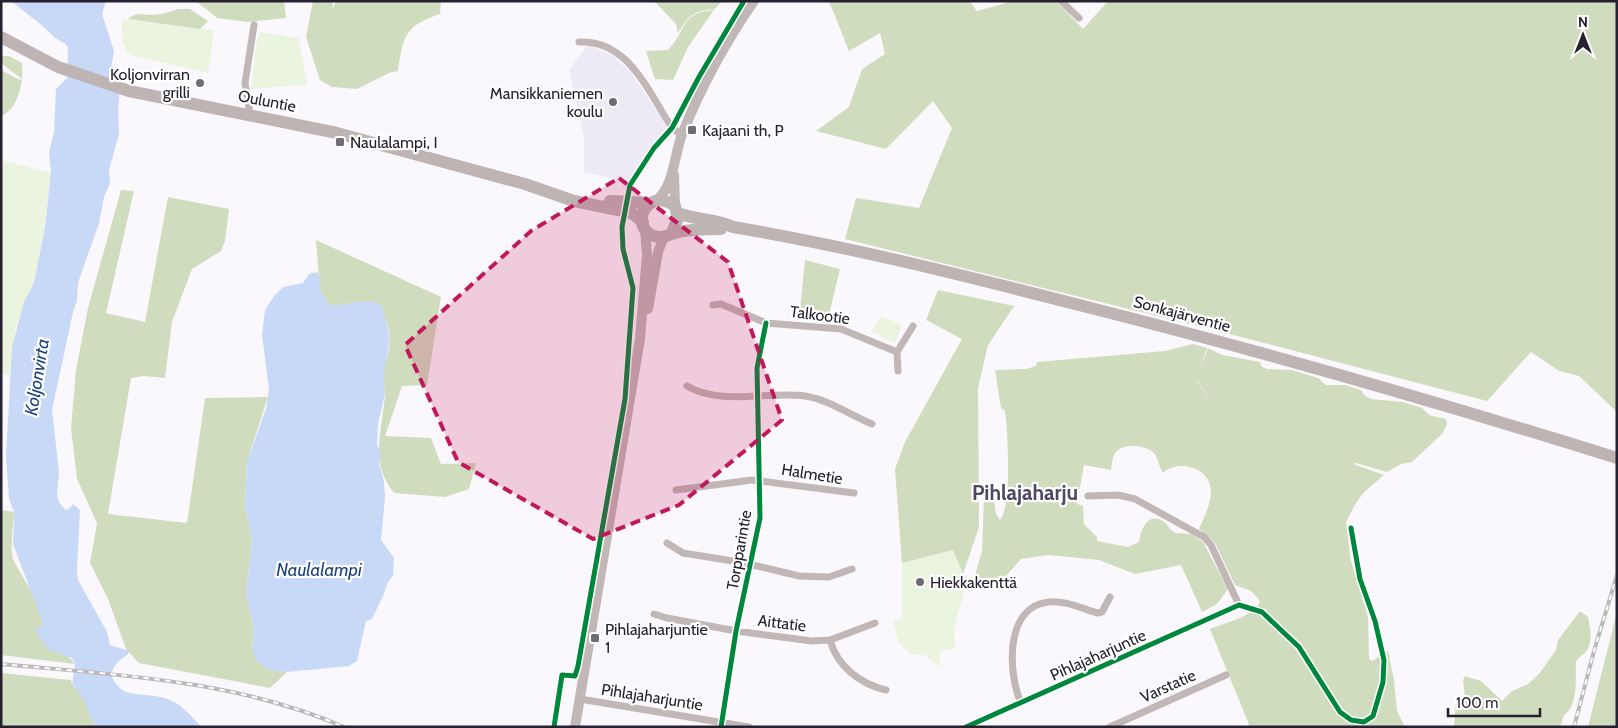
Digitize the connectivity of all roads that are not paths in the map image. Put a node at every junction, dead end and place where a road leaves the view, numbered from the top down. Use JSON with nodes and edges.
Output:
{"nodes":[{"id":1,"x":754,"y":1,"type":"edge"},
{"id":2,"x":1061,"y":1,"type":"edge"},
{"id":3,"x":1079,"y":18,"type":"dead end"},
{"id":4,"x":254,"y":25,"type":"dead end"},
{"id":5,"x":1,"y":37,"type":"edge"},
{"id":6,"x":579,"y":42,"type":"dead end"},
{"id":7,"x":250,"y":114,"type":"junction"},
{"id":8,"x":681,"y":134,"type":"junction"},
{"id":9,"x":675,"y":162,"type":"junction"},
{"id":10,"x":532,"y":186,"type":"junction"},
{"id":11,"x":654,"y":201,"type":"junction"},
{"id":12,"x":676,"y":209,"type":"junction"},
{"id":13,"x":644,"y":226,"type":"junction"},
{"id":14,"x":733,"y":227,"type":"junction"},
{"id":15,"x":668,"y":235,"type":"junction"},
{"id":16,"x":713,"y":305,"type":"dead end"},
{"id":17,"x":766,"y":323,"type":"junction"},
{"id":18,"x":913,"y":326,"type":"dead end"},
{"id":19,"x":640,"y":339,"type":"junction"},
{"id":20,"x":897,"y":352,"type":"junction"},
{"id":21,"x":898,"y":371,"type":"dead end"},
{"id":22,"x":688,"y":386,"type":"dead end"},
{"id":23,"x":756,"y":395,"type":"junction"},
{"id":24,"x":872,"y":424,"type":"dead end"},
{"id":25,"x":1617,"y":458,"type":"edge"},
{"id":26,"x":759,"y":481,"type":"junction"},
{"id":27,"x":676,"y":490,"type":"dead end"},
{"id":28,"x":854,"y":493,"type":"dead end"},
{"id":29,"x":1088,"y":496,"type":"dead end"},
{"id":30,"x":1351,"y":528,"type":"dead end"},
{"id":31,"x":667,"y":543,"type":"dead end"},
{"id":32,"x":751,"y":565,"type":"junction"},
{"id":33,"x":852,"y":569,"type":"dead end"},
{"id":34,"x":1110,"y":597,"type":"dead end"},
{"id":35,"x":1239,"y":605,"type":"junction"},
{"id":36,"x":654,"y":614,"type":"dead end"},
{"id":37,"x":875,"y":623,"type":"dead end"},
{"id":38,"x":736,"y":631,"type":"junction"},
{"id":39,"x":830,"y":640,"type":"junction"},
{"id":40,"x":1226,"y":675,"type":"dead end"},
{"id":41,"x":886,"y":690,"type":"dead end"},
{"id":42,"x":580,"y":699,"type":"junction"},
{"id":43,"x":1021,"y":703,"type":"junction"},
{"id":44,"x":721,"y":724,"type":"edge"},
{"id":45,"x":1121,"y":724,"type":"edge"},
{"id":46,"x":575,"y":727,"type":"edge"},
{"id":47,"x":749,"y":727,"type":"edge"},
{"id":48,"x":966,"y":727,"type":"edge"},
{"id":49,"x":1110,"y":727,"type":"edge"}],
"edges":[{"from":1,"to":8,"type":"main road"},
{"from":2,"to":3,"type":"street"},
{"from":4,"to":7,"type":"street"},
{"from":5,"to":7,"type":"highway","name":"Ouluntie"},
{"from":6,"to":8,"type":"street"},
{"from":7,"to":10,"type":"highway","name":"Ouluntie"},
{"from":8,"to":9,"type":"main road"},
{"from":9,"to":11,"type":"main road"},
{"from":9,"to":12,"type":"main road"},
{"from":10,"to":11,"type":"highway","name":"Ouluntie"},
{"from":10,"to":13,"type":"highway","name":"Ouluntie"},
{"from":11,"to":12,"type":"highway"},
{"from":11,"to":13,"type":"highway"},
{"from":12,"to":14,"type":"highway","name":"Sonkajärventie"},
{"from":12,"to":15,"type":"highway"},
{"from":13,"to":15,"type":"highway"},
{"from":13,"to":19,"type":"main road"},
{"from":14,"to":15,"type":"highway","name":"Sonkajärventie"},
{"from":14,"to":25,"type":"highway","name":"Sonkajärventie"},
{"from":15,"to":19,"type":"main road"},
{"from":16,"to":17,"type":"street","name":"Talkootie"},
{"from":17,"to":20,"type":"street","name":"Talkootie"},
{"from":17,"to":23,"type":"street","name":"Torpparintie"},
{"from":18,"to":20,"type":"street"},
{"from":19,"to":42,"type":"main road"},
{"from":20,"to":21,"type":"street"},
{"from":22,"to":23,"type":"street"},
{"from":23,"to":24,"type":"street"},
{"from":23,"to":26,"type":"street","name":"Torpparintie"},
{"from":26,"to":27,"type":"street","name":"Halmetie"},
{"from":26,"to":28,"type":"street","name":"Halmetie"},
{"from":26,"to":32,"type":"street","name":"Torpparintie"},
{"from":29,"to":35,"type":"street"},
{"from":30,"to":35,"type":"street"},
{"from":31,"to":32,"type":"street"},
{"from":32,"to":33,"type":"street"},
{"from":32,"to":38,"type":"street","name":"Torpparintie"},
{"from":34,"to":43,"type":"street"},
{"from":35,"to":43,"type":"street","name":"Pihlajaharjuntie"},
{"from":36,"to":38,"type":"street","name":"Aittatie"},
{"from":37,"to":39,"type":"street","name":"Aittatie"},
{"from":38,"to":39,"type":"street","name":"Aittatie"},
{"from":38,"to":44,"type":"street","name":"Torpparintie"},
{"from":39,"to":41,"type":"street"},
{"from":40,"to":45,"type":"street","name":"Varstatie"},
{"from":42,"to":44,"type":"street","name":"Pihlajaharjuntie"},
{"from":42,"to":46,"type":"main road"},
{"from":43,"to":48,"type":"street","name":"Pihlajaharjuntie"},
{"from":44,"to":47,"type":"street","name":"Pihlajaharjuntie"},
{"from":45,"to":49,"type":"street","name":"Varstatie"}]}
